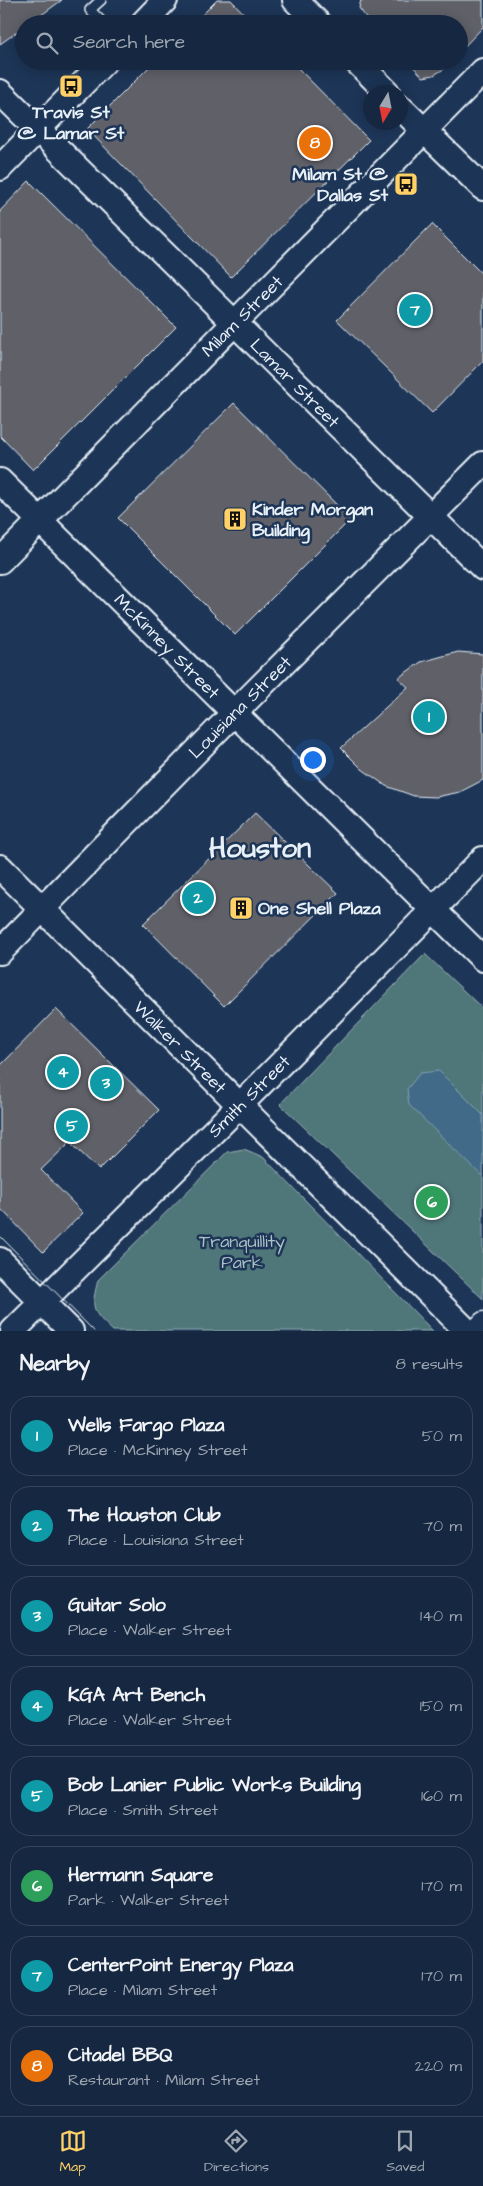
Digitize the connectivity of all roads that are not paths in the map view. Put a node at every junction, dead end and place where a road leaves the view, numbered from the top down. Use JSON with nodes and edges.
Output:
{"nodes":[{"id":1,"x":101,"y":0,"type":"edge"},
{"id":2,"x":295,"y":0,"type":"edge"},
{"id":3,"x":95,"y":15,"type":"edge"},
{"id":4,"x":310,"y":15,"type":"edge"},
{"id":5,"x":96,"y":70,"type":"edge"},
{"id":6,"x":365,"y":70,"type":"edge"},
{"id":7,"x":483,"y":71,"type":"edge"},
{"id":8,"x":380,"y":85,"type":"edge"},
{"id":9,"x":0,"y":92,"type":"edge"},
{"id":10,"x":408,"y":114,"type":"edge"},
{"id":11,"x":38,"y":130,"type":"junction"},
{"id":12,"x":424,"y":131,"type":"junction"},
{"id":13,"x":0,"y":168,"type":"edge"},
{"id":14,"x":483,"y":188,"type":"edge"},
{"id":15,"x":234,"y":324,"type":"junction"},
{"id":16,"x":483,"y":464,"type":"edge"},
{"id":17,"x":0,"y":482,"type":"edge"},
{"id":18,"x":430,"y":517,"type":"junction"},
{"id":19,"x":40,"y":521,"type":"junction"},
{"id":20,"x":0,"y":561,"type":"edge"},
{"id":21,"x":483,"y":568,"type":"edge"},
{"id":22,"x":234,"y":713,"type":"junction"},
{"id":23,"x":483,"y":859,"type":"edge"},
{"id":24,"x":0,"y":867,"type":"edge"},
{"id":25,"x":41,"y":909,"type":"junction"},
{"id":26,"x":434,"y":910,"type":"junction"},
{"id":27,"x":0,"y":952,"type":"edge"},
{"id":28,"x":483,"y":959,"type":"edge"},
{"id":29,"x":239,"y":1106,"type":"junction"},
{"id":30,"x":0,"y":1260,"type":"edge"},
{"id":31,"x":42,"y":1302,"type":"junction"},
{"id":32,"x":483,"y":1321,"type":"edge"},
{"id":33,"x":13,"y":1331,"type":"edge"},
{"id":34,"x":71,"y":1331,"type":"edge"},
{"id":35,"x":467,"y":1331,"type":"edge"},
{"id":36,"x":473,"y":1331,"type":"edge"}],
"edges":[{"from":1,"to":3,"type":"lane"},
{"from":2,"to":4,"type":"main road"},
{"from":5,"to":11,"type":"main road"},
{"from":6,"to":8,"type":"main road"},
{"from":7,"to":12,"type":"main road","name":"Milam Street"},
{"from":9,"to":11,"type":"main road","name":"Lamar Street"},
{"from":10,"to":12,"type":"main road"},
{"from":11,"to":13,"type":"main road"},
{"from":11,"to":15,"type":"main road","name":"Lamar Street"},
{"from":12,"to":14,"type":"main road"},
{"from":12,"to":15,"type":"main road","name":"Milam Street"},
{"from":15,"to":18,"type":"main road","name":"Lamar Street"},
{"from":15,"to":19,"type":"main road","name":"Milam Street"},
{"from":16,"to":18,"type":"main road","name":"Louisiana Street"},
{"from":17,"to":19,"type":"main road","name":"McKinney Street"},
{"from":18,"to":21,"type":"main road","name":"Lamar Street"},
{"from":18,"to":22,"type":"main road","name":"Louisiana Street"},
{"from":19,"to":20,"type":"main road","name":"Milam Street"},
{"from":19,"to":22,"type":"main road","name":"McKinney Street"},
{"from":22,"to":25,"type":"main road","name":"Louisiana Street"},
{"from":22,"to":26,"type":"main road","name":"McKinney Street"},
{"from":23,"to":26,"type":"main road","name":"Smith Street"},
{"from":24,"to":25,"type":"main road","name":"Walker Street"},
{"from":25,"to":27,"type":"main road","name":"Louisiana Street"},
{"from":25,"to":29,"type":"main road","name":"Walker Street"},
{"from":26,"to":28,"type":"main road","name":"McKinney Street"},
{"from":26,"to":29,"type":"main road","name":"Smith Street"},
{"from":29,"to":31,"type":"main road","name":"Smith Street"},
{"from":29,"to":35,"type":"main road","name":"Walker Street"},
{"from":30,"to":31,"type":"main road"},
{"from":31,"to":33,"type":"main road","name":"Smith Street"},
{"from":31,"to":34,"type":"main road"},
{"from":32,"to":36,"type":"street"}]}
